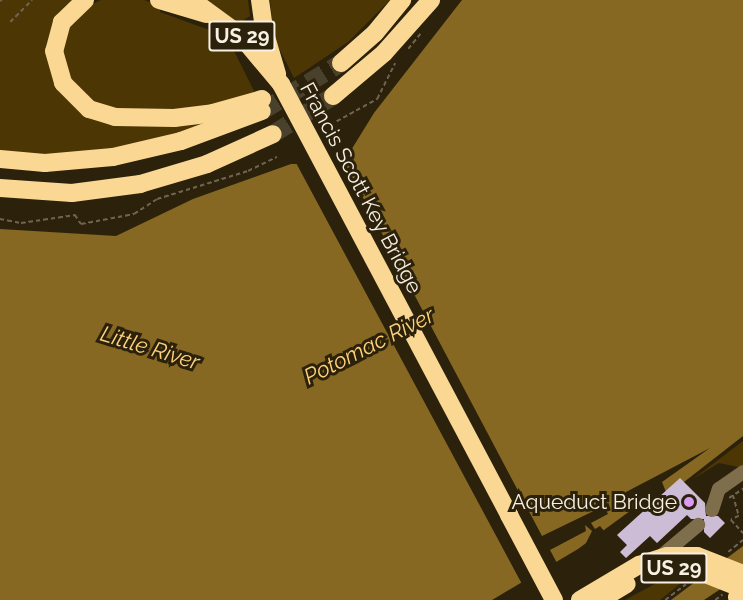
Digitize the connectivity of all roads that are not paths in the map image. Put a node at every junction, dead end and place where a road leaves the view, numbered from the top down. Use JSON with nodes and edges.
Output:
{"nodes":[{"id":1,"x":85,"y":0,"type":"edge"},
{"id":2,"x":159,"y":0,"type":"edge"},
{"id":3,"x":192,"y":0,"type":"edge"},
{"id":4,"x":260,"y":0,"type":"edge"},
{"id":5,"x":402,"y":0,"type":"edge"},
{"id":6,"x":431,"y":0,"type":"edge"},
{"id":7,"x":219,"y":17,"type":"junction"},
{"id":8,"x":341,"y":63,"type":"tunnel mouth"},
{"id":9,"x":281,"y":84,"type":"junction"},
{"id":10,"x":333,"y":96,"type":"tunnel mouth"},
{"id":11,"x":273,"y":134,"type":"tunnel mouth"},
{"id":12,"x":0,"y":159,"type":"edge"},
{"id":13,"x":0,"y":188,"type":"edge"},
{"id":14,"x":743,"y":472,"type":"edge"},
{"id":15,"x":714,"y":508,"type":"road end"},
{"id":16,"x":698,"y":525,"type":"dead end"},
{"id":17,"x":743,"y":574,"type":"edge"},
{"id":18,"x":544,"y":581,"type":"junction"},
{"id":19,"x":733,"y":591,"type":"edge"},
{"id":20,"x":536,"y":600,"type":"edge"},
{"id":21,"x":554,"y":600,"type":"edge"},
{"id":22,"x":580,"y":600,"type":"edge"},
{"id":23,"x":592,"y":600,"type":"edge"},
{"id":24,"x":600,"y":600,"type":"edge"}],
"edges":[{"from":1,"to":12,"type":"highway"},
{"from":2,"to":7,"type":"highway"},
{"from":3,"to":7,"type":"highway","number":"US 29"},
{"from":4,"to":9,"type":"highway","number":"US 29"},
{"from":5,"to":8,"type":"highway"},
{"from":6,"to":10,"type":"highway"},
{"from":7,"to":9,"type":"highway","number":"US 29"},
{"from":9,"to":18,"type":"highway","name":"Francis Scott Key Bridge","number":"US 29","bridge":true},
{"from":11,"to":13,"type":"highway"},
{"from":14,"to":15,"type":"street"},
{"from":16,"to":23,"type":"street"},
{"from":17,"to":22,"type":"highway","bridge":true},
{"from":18,"to":20,"type":"highway"},
{"from":18,"to":21,"type":"highway","name":"Francis Scott Key Bridge","number":"US 29"},
{"from":19,"to":24,"type":"highway","number":"US 29","bridge":true}]}
